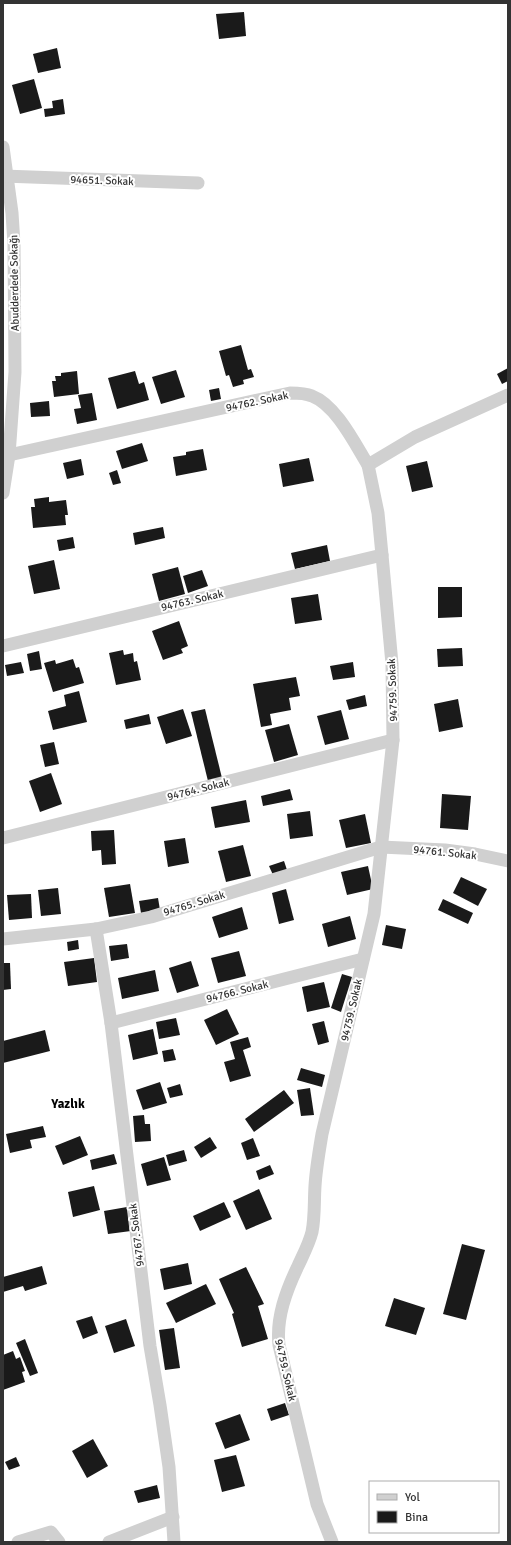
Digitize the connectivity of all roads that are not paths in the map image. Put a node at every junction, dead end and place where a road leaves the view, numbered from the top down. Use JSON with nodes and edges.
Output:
{"nodes":[{"id":1,"x":3,"y":147,"type":"edge"},
{"id":2,"x":5,"y":176,"type":"edge"},
{"id":3,"x":198,"y":183,"type":"dead end"},
{"id":4,"x":15,"y":372,"type":"junction"},
{"id":5,"x":3,"y":384,"type":"edge"},
{"id":6,"x":508,"y":395,"type":"edge"},
{"id":7,"x":9,"y":455,"type":"junction"},
{"id":8,"x":368,"y":465,"type":"junction"},
{"id":9,"x":3,"y":493,"type":"edge"},
{"id":10,"x":382,"y":555,"type":"junction"},
{"id":11,"x":3,"y":646,"type":"edge"},
{"id":12,"x":393,"y":740,"type":"junction"},
{"id":13,"x":3,"y":838,"type":"edge"},
{"id":14,"x":381,"y":847,"type":"junction"},
{"id":15,"x":508,"y":861,"type":"edge"},
{"id":16,"x":96,"y":929,"type":"junction"},
{"id":17,"x":3,"y":939,"type":"edge"},
{"id":18,"x":363,"y":959,"type":"junction"},
{"id":19,"x":111,"y":1023,"type":"junction"},
{"id":20,"x":173,"y":1517,"type":"junction"},
{"id":21,"x":18,"y":1542,"type":"edge"},
{"id":22,"x":59,"y":1542,"type":"edge"},
{"id":23,"x":109,"y":1542,"type":"edge"},
{"id":24,"x":174,"y":1542,"type":"edge"},
{"id":25,"x":332,"y":1542,"type":"edge"}],
"edges":[{"from":1,"to":2,"type":"street","name":"Abudderdede Sokağı"},
{"from":2,"to":3,"type":"street","name":"94651. Sokak"},
{"from":2,"to":4,"type":"street","name":"Abudderdede Sokağı"},
{"from":4,"to":5,"type":"street"},
{"from":4,"to":7,"type":"street","name":"Abudderdede Sokağı"},
{"from":6,"to":8,"type":"street"},
{"from":7,"to":8,"type":"street","name":"94762. Sokak"},
{"from":7,"to":9,"type":"street","name":"Abudderdede Sokağı"},
{"from":8,"to":10,"type":"street","name":"94759. Sokak"},
{"from":10,"to":11,"type":"street","name":"94763. Sokak"},
{"from":10,"to":12,"type":"street","name":"94759. Sokak"},
{"from":12,"to":13,"type":"street","name":"94764. Sokak"},
{"from":12,"to":14,"type":"street","name":"94759. Sokak"},
{"from":14,"to":15,"type":"street","name":"94761. Sokak"},
{"from":14,"to":16,"type":"street","name":"94765. Sokak"},
{"from":14,"to":18,"type":"street","name":"94759. Sokak"},
{"from":16,"to":17,"type":"street","name":"94765. Sokak"},
{"from":16,"to":19,"type":"street","name":"94767. Sokak"},
{"from":18,"to":19,"type":"street","name":"94766. Sokak"},
{"from":18,"to":25,"type":"street","name":"94759. Sokak"},
{"from":19,"to":20,"type":"street","name":"94767. Sokak"},
{"from":20,"to":23,"type":"street"},
{"from":20,"to":24,"type":"street","name":"94767. Sokak"},
{"from":21,"to":22,"type":"street"}]}
